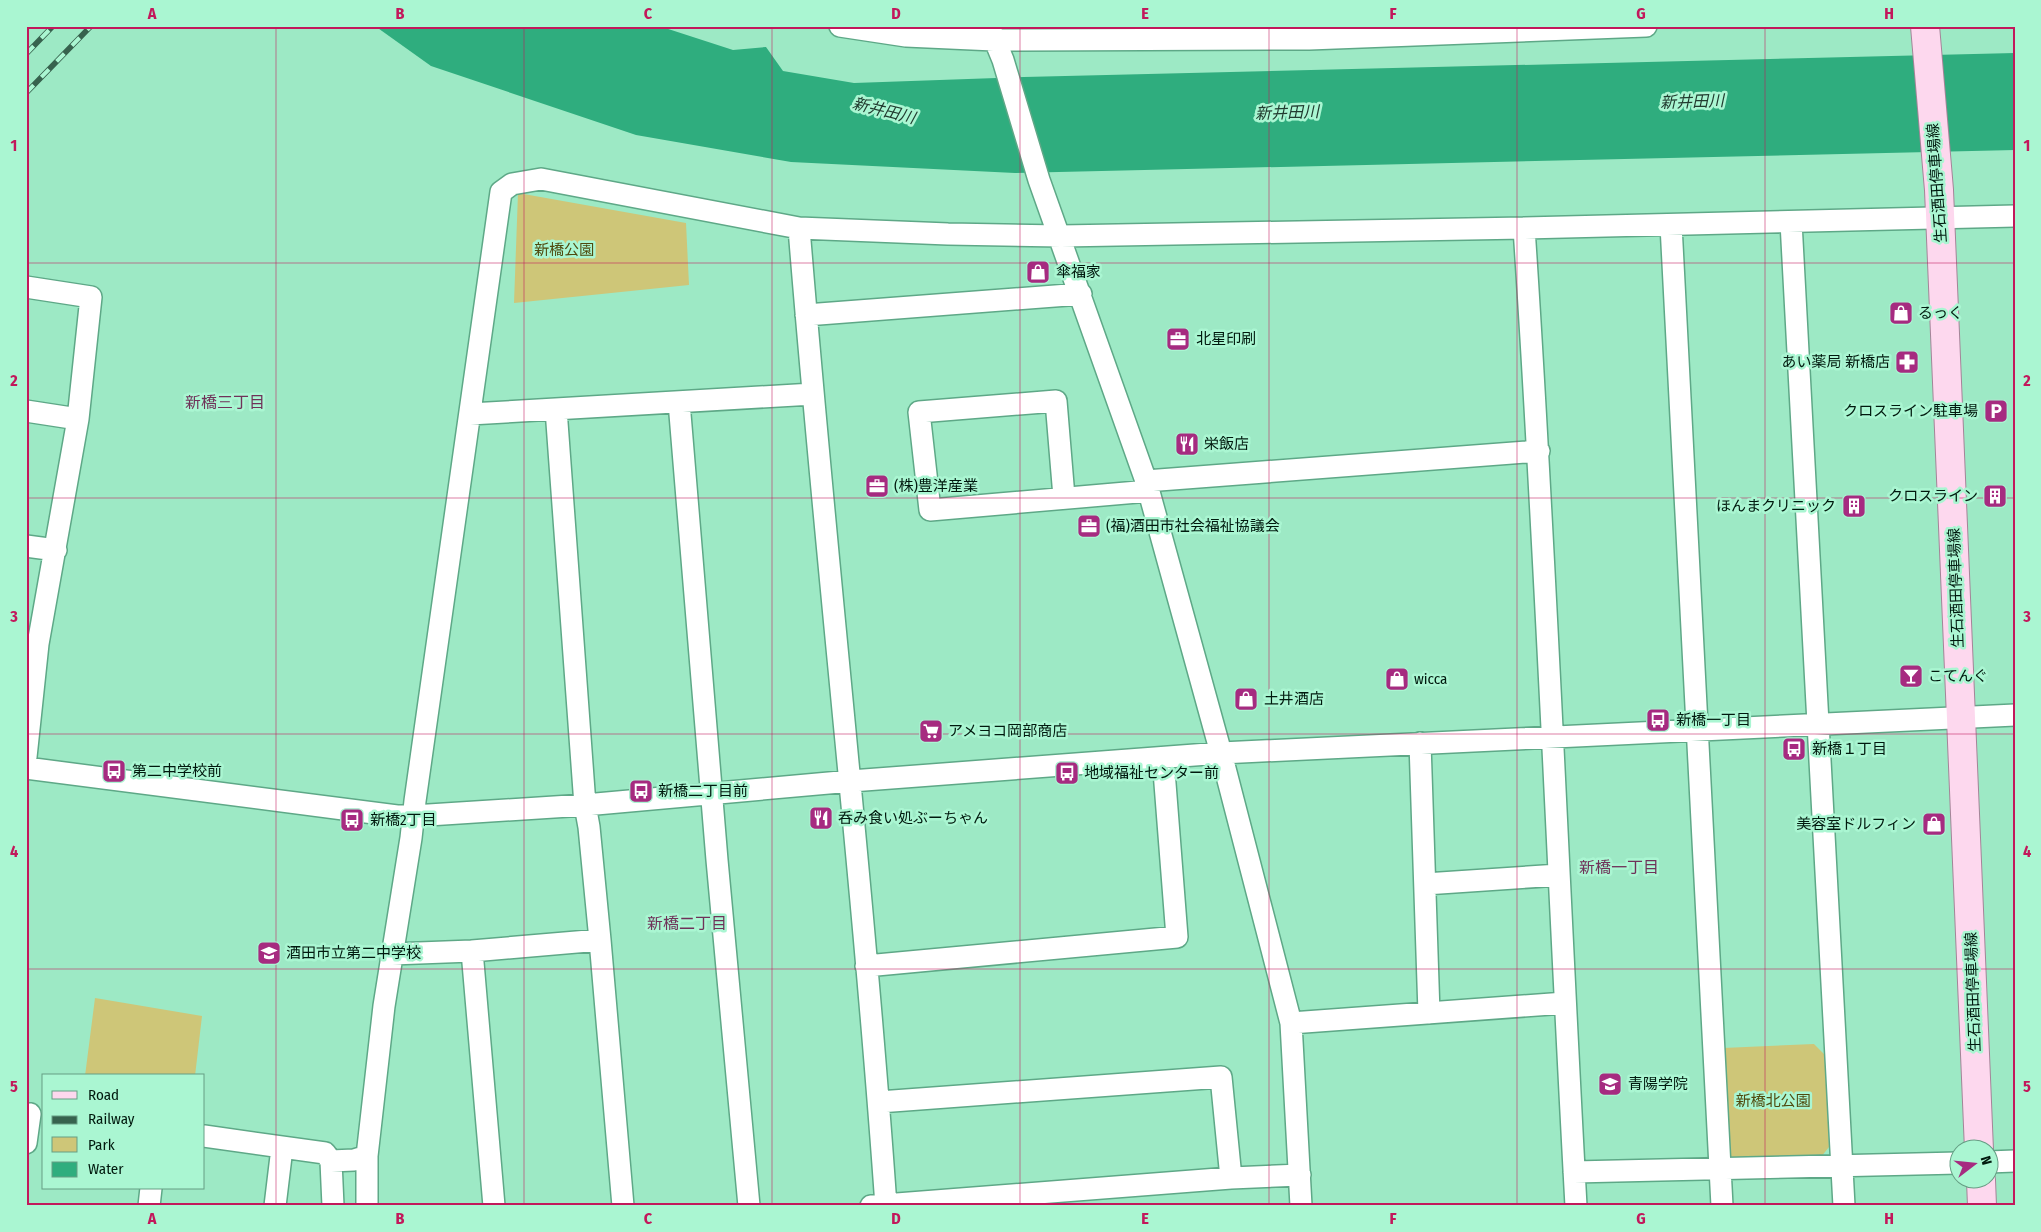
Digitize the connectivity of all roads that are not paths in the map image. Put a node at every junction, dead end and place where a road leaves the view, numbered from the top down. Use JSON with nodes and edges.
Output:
{"nodes":[{"id":1,"x":840,"y":26,"type":"edge"},
{"id":2,"x":1646,"y":26,"type":"edge"},
{"id":3,"x":1309,"y":32,"type":"edge"},
{"id":4,"x":1925,"y":32,"type":"edge"},
{"id":5,"x":992,"y":33,"type":"edge"},
{"id":6,"x":2015,"y":216,"type":"edge"},
{"id":7,"x":1940,"y":218,"type":"junction"},
{"id":8,"x":1791,"y":222,"type":"junction"},
{"id":9,"x":1671,"y":224,"type":"junction"},
{"id":10,"x":799,"y":228,"type":"junction"},
{"id":11,"x":1524,"y":228,"type":"junction"},
{"id":12,"x":1061,"y":236,"type":"junction"},
{"id":13,"x":26,"y":287,"type":"edge"},
{"id":14,"x":1081,"y":294,"type":"junction"},
{"id":15,"x":806,"y":315,"type":"junction"},
{"id":16,"x":812,"y":394,"type":"junction"},
{"id":17,"x":679,"y":402,"type":"junction"},
{"id":18,"x":556,"y":409,"type":"junction"},
{"id":19,"x":26,"y":411,"type":"edge"},
{"id":20,"x":470,"y":414,"type":"junction"},
{"id":21,"x":78,"y":419,"type":"junction"},
{"id":22,"x":1539,"y":451,"type":"junction"},
{"id":23,"x":1147,"y":486,"type":"junction"},
{"id":24,"x":1064,"y":497,"type":"junction"},
{"id":25,"x":26,"y":546,"type":"edge"},
{"id":26,"x":56,"y":550,"type":"junction"},
{"id":27,"x":32,"y":644,"type":"edge"},
{"id":28,"x":2015,"y":715,"type":"edge"},
{"id":29,"x":1961,"y":717,"type":"junction"},
{"id":30,"x":1818,"y":724,"type":"junction"},
{"id":31,"x":1698,"y":730,"type":"junction"},
{"id":32,"x":1552,"y":737,"type":"junction"},
{"id":33,"x":1420,"y":743,"type":"junction"},
{"id":34,"x":1220,"y":753,"type":"junction"},
{"id":35,"x":26,"y":757,"type":"edge"},
{"id":36,"x":1163,"y":758,"type":"junction"},
{"id":37,"x":26,"y":768,"type":"edge"},
{"id":38,"x":851,"y":781,"type":"junction"},
{"id":39,"x":713,"y":794,"type":"junction"},
{"id":40,"x":585,"y":805,"type":"junction"},
{"id":41,"x":413,"y":816,"type":"junction"},
{"id":42,"x":1559,"y":874,"type":"junction"},
{"id":43,"x":1425,"y":884,"type":"junction"},
{"id":44,"x":600,"y":940,"type":"junction"},
{"id":45,"x":472,"y":951,"type":"junction"},
{"id":46,"x":392,"y":954,"type":"junction"},
{"id":47,"x":866,"y":966,"type":"junction"},
{"id":48,"x":1565,"y":1003,"type":"junction"},
{"id":49,"x":1429,"y":1013,"type":"junction"},
{"id":50,"x":1291,"y":1023,"type":"junction"},
{"id":51,"x":879,"y":1102,"type":"junction"},
{"id":52,"x":33,"y":1114,"type":"edge"},
{"id":53,"x":205,"y":1136,"type":"edge"},
{"id":54,"x":1980,"y":1140,"type":"edge"},
{"id":55,"x":26,"y":1143,"type":"edge"},
{"id":56,"x":282,"y":1148,"type":"junction"},
{"id":57,"x":367,"y":1156,"type":"junction"},
{"id":58,"x":331,"y":1161,"type":"junction"},
{"id":59,"x":2015,"y":1161,"type":"edge"},
{"id":60,"x":1998,"y":1162,"type":"edge"},
{"id":61,"x":1948,"y":1163,"type":"edge"},
{"id":62,"x":1842,"y":1166,"type":"junction"},
{"id":63,"x":1720,"y":1170,"type":"junction"},
{"id":64,"x":1574,"y":1172,"type":"junction"},
{"id":65,"x":1300,"y":1175,"type":"junction"},
{"id":66,"x":1231,"y":1178,"type":"junction"},
{"id":67,"x":151,"y":1190,"type":"edge"},
{"id":68,"x":1981,"y":1190,"type":"edge"},
{"id":69,"x":881,"y":1205,"type":"edge"},
{"id":70,"x":149,"y":1206,"type":"edge"},
{"id":71,"x":275,"y":1206,"type":"edge"},
{"id":72,"x":333,"y":1206,"type":"edge"},
{"id":73,"x":367,"y":1206,"type":"edge"},
{"id":74,"x":494,"y":1206,"type":"edge"},
{"id":75,"x":623,"y":1206,"type":"edge"},
{"id":76,"x":749,"y":1206,"type":"edge"},
{"id":77,"x":1301,"y":1206,"type":"edge"},
{"id":78,"x":1576,"y":1206,"type":"edge"},
{"id":79,"x":1722,"y":1206,"type":"edge"},
{"id":80,"x":1844,"y":1206,"type":"edge"},
{"id":81,"x":1982,"y":1206,"type":"edge"}],
"edges":[{"from":1,"to":5,"type":"street"},
{"from":2,"to":3,"type":"street"},
{"from":3,"to":5,"type":"street"},
{"from":4,"to":7,"type":"main road","name":"生石酒田停車場線"},
{"from":5,"to":12,"type":"street"},
{"from":6,"to":7,"type":"street"},
{"from":7,"to":8,"type":"street"},
{"from":7,"to":29,"type":"main road","name":"生石酒田停車場線"},
{"from":8,"to":9,"type":"street"},
{"from":8,"to":30,"type":"street"},
{"from":9,"to":11,"type":"street"},
{"from":9,"to":31,"type":"street"},
{"from":10,"to":12,"type":"street"},
{"from":10,"to":15,"type":"street"},
{"from":10,"to":20,"type":"street"},
{"from":11,"to":12,"type":"street"},
{"from":11,"to":22,"type":"street"},
{"from":12,"to":14,"type":"street"},
{"from":13,"to":21,"type":"street"},
{"from":14,"to":15,"type":"street"},
{"from":14,"to":23,"type":"street"},
{"from":15,"to":16,"type":"street"},
{"from":16,"to":17,"type":"street"},
{"from":16,"to":38,"type":"street"},
{"from":17,"to":18,"type":"street"},
{"from":17,"to":39,"type":"street"},
{"from":18,"to":20,"type":"street"},
{"from":18,"to":40,"type":"street"},
{"from":19,"to":21,"type":"street"},
{"from":20,"to":41,"type":"street"},
{"from":21,"to":26,"type":"street"},
{"from":22,"to":23,"type":"street"},
{"from":22,"to":32,"type":"street"},
{"from":23,"to":24,"type":"street"},
{"from":23,"to":34,"type":"street"},
{"from":24,"to":24,"type":"street"},
{"from":25,"to":26,"type":"street"},
{"from":26,"to":27,"type":"street"},
{"from":27,"to":35,"type":"street"},
{"from":28,"to":29,"type":"street"},
{"from":29,"to":30,"type":"street"},
{"from":29,"to":54,"type":"main road","name":"生石酒田停車場線"},
{"from":30,"to":31,"type":"street"},
{"from":30,"to":62,"type":"street"},
{"from":31,"to":32,"type":"street"},
{"from":31,"to":63,"type":"street"},
{"from":32,"to":33,"type":"street"},
{"from":32,"to":42,"type":"street"},
{"from":33,"to":34,"type":"street"},
{"from":33,"to":43,"type":"street"},
{"from":34,"to":36,"type":"street"},
{"from":34,"to":50,"type":"street"},
{"from":36,"to":38,"type":"street"},
{"from":36,"to":47,"type":"street"},
{"from":37,"to":41,"type":"street"},
{"from":38,"to":39,"type":"street"},
{"from":38,"to":47,"type":"street"},
{"from":39,"to":40,"type":"street"},
{"from":39,"to":76,"type":"street"},
{"from":40,"to":41,"type":"street"},
{"from":40,"to":44,"type":"street"},
{"from":41,"to":46,"type":"street"},
{"from":42,"to":43,"type":"street"},
{"from":42,"to":48,"type":"street"},
{"from":43,"to":49,"type":"street"},
{"from":44,"to":45,"type":"street"},
{"from":44,"to":75,"type":"street"},
{"from":45,"to":46,"type":"street"},
{"from":45,"to":74,"type":"street"},
{"from":46,"to":57,"type":"street"},
{"from":47,"to":51,"type":"street"},
{"from":48,"to":49,"type":"street"},
{"from":48,"to":64,"type":"street"},
{"from":49,"to":50,"type":"street"},
{"from":50,"to":65,"type":"street"},
{"from":51,"to":66,"type":"street"},
{"from":51,"to":69,"type":"street"},
{"from":52,"to":55,"type":"street"},
{"from":53,"to":56,"type":"street"},
{"from":56,"to":58,"type":"street"},
{"from":56,"to":71,"type":"street"},
{"from":57,"to":58,"type":"street"},
{"from":57,"to":73,"type":"street"},
{"from":58,"to":72,"type":"street"},
{"from":59,"to":60,"type":"street"},
{"from":61,"to":62,"type":"street"},
{"from":62,"to":63,"type":"street"},
{"from":62,"to":80,"type":"street"},
{"from":63,"to":64,"type":"street"},
{"from":63,"to":79,"type":"street"},
{"from":64,"to":78,"type":"street"},
{"from":65,"to":66,"type":"street"},
{"from":65,"to":77,"type":"street"},
{"from":66,"to":69,"type":"street"},
{"from":67,"to":70,"type":"street"},
{"from":68,"to":81,"type":"main road"}]}
